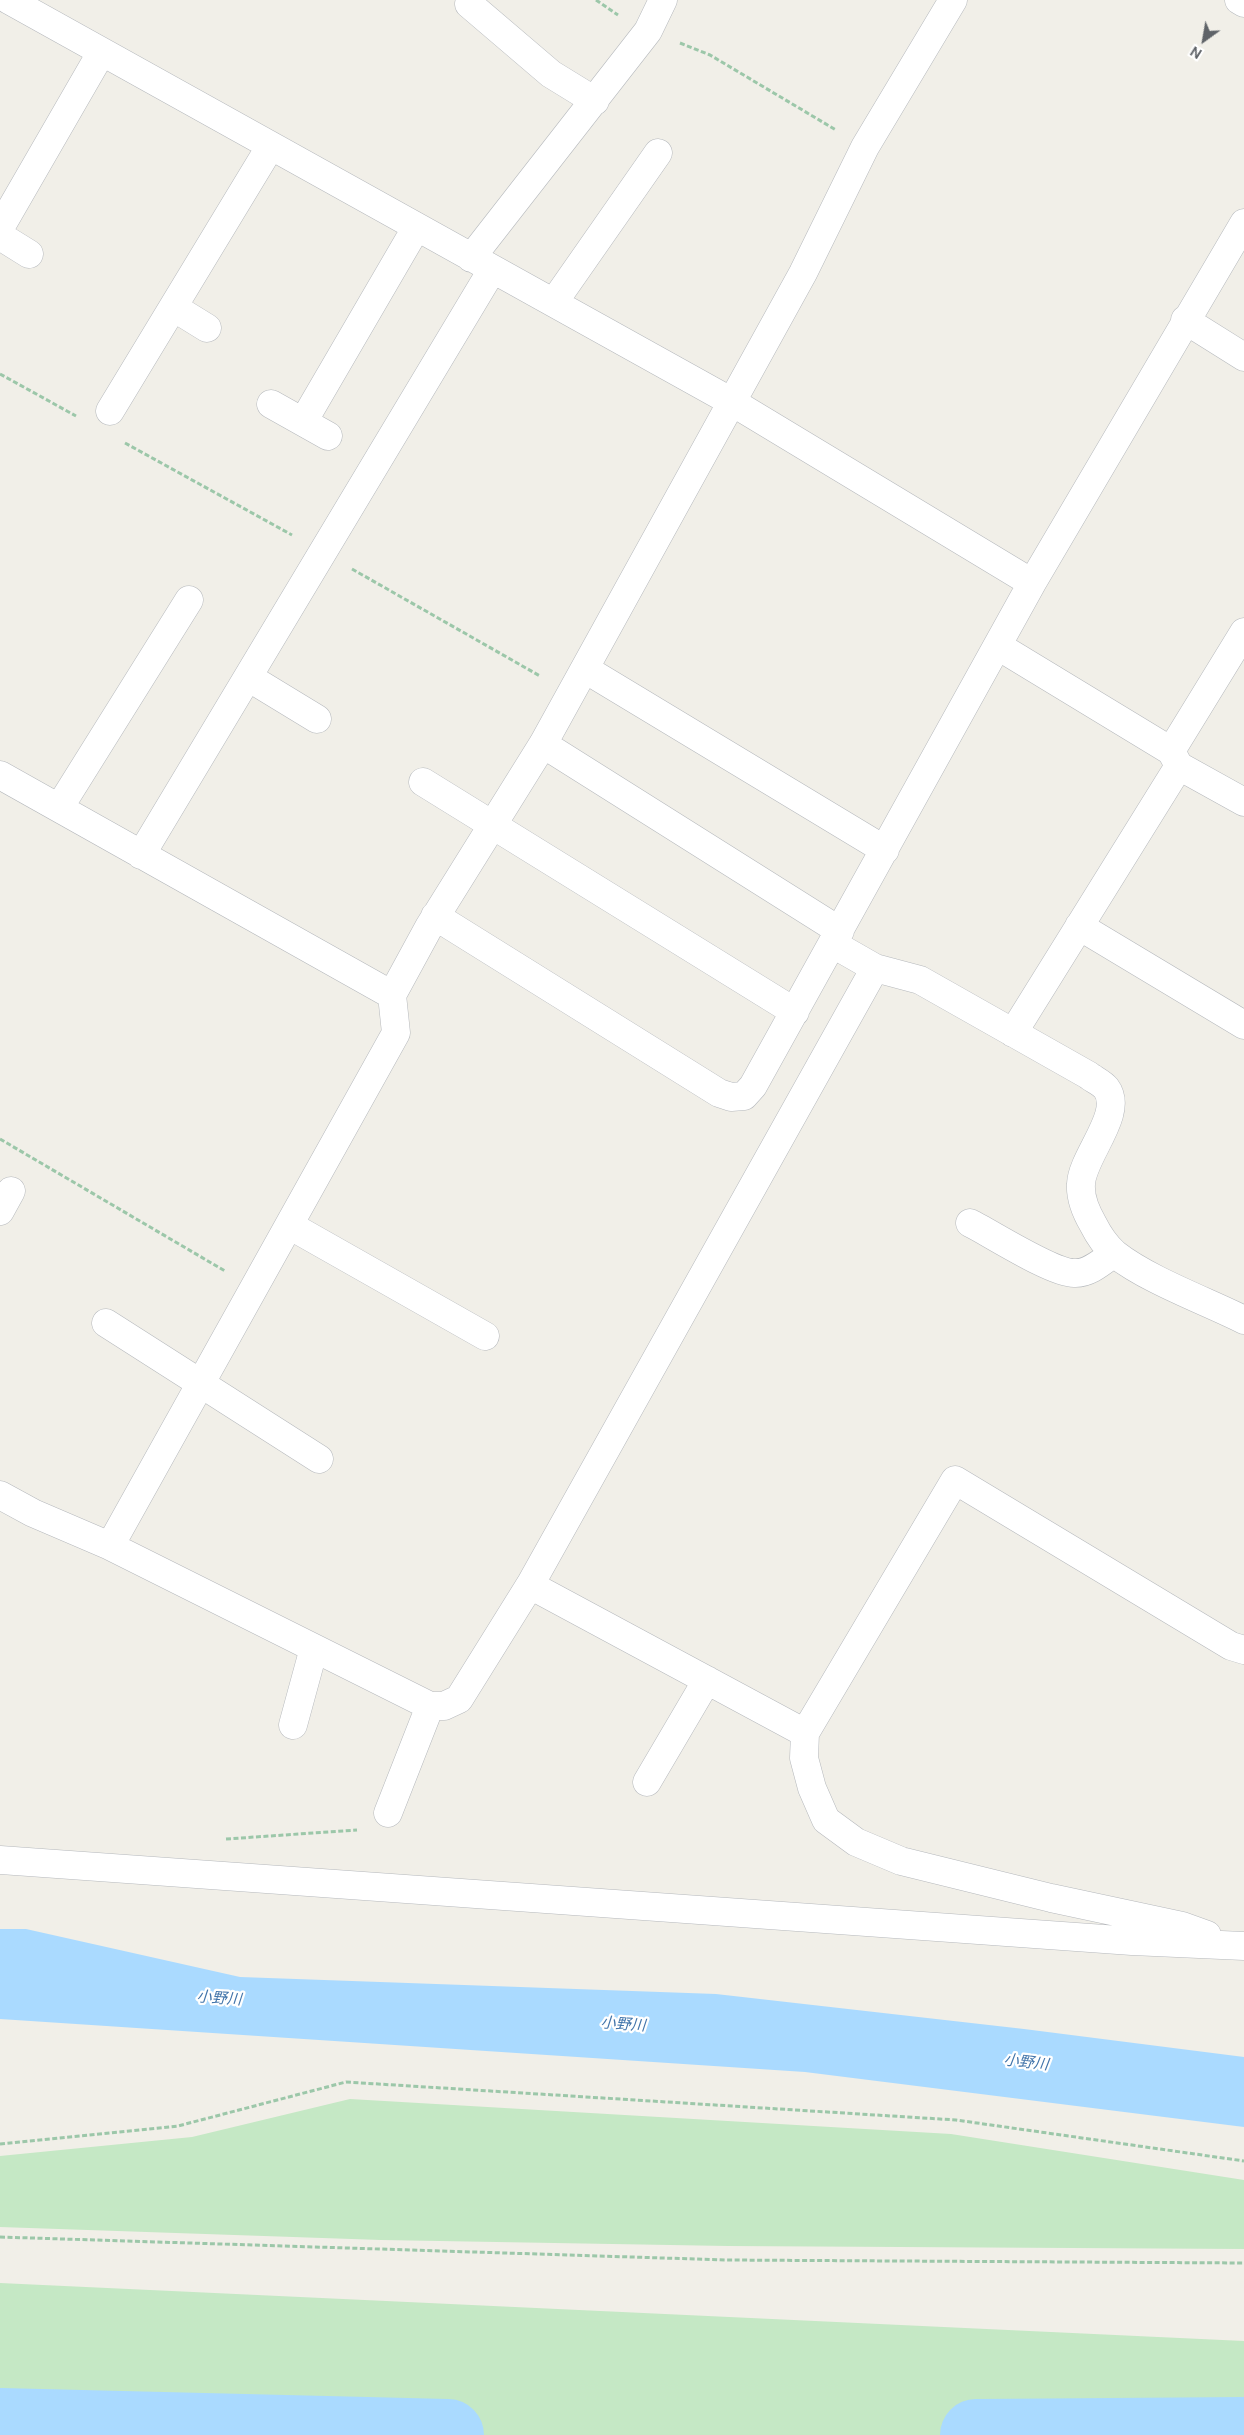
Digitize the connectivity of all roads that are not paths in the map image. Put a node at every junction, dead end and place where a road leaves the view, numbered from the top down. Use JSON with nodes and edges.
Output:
{"nodes":[{"id":1,"x":9,"y":0,"type":"edge"},
{"id":2,"x":663,"y":0,"type":"edge"},
{"id":3,"x":952,"y":0,"type":"edge"},
{"id":4,"x":1239,"y":0,"type":"edge"},
{"id":5,"x":1244,"y":3,"type":"edge"},
{"id":6,"x":470,"y":4,"type":"dead end"},
{"id":7,"x":101,"y":53,"type":"junction"},
{"id":8,"x":595,"y":101,"type":"junction"},
{"id":9,"x":270,"y":147,"type":"junction"},
{"id":10,"x":658,"y":153,"type":"dead end"},
{"id":11,"x":1244,"y":223,"type":"edge"},
{"id":12,"x":0,"y":228,"type":"edge"},
{"id":13,"x":416,"y":228,"type":"junction"},
{"id":14,"x":0,"y":236,"type":"edge"},
{"id":15,"x":30,"y":254,"type":"dead end"},
{"id":16,"x":482,"y":264,"type":"junction"},
{"id":17,"x":554,"y":302,"type":"junction"},
{"id":18,"x":173,"y":307,"type":"junction"},
{"id":19,"x":1185,"y":320,"type":"junction"},
{"id":20,"x":208,"y":328,"type":"dead end"},
{"id":21,"x":1244,"y":357,"type":"edge"},
{"id":22,"x":732,"y":402,"type":"junction"},
{"id":23,"x":271,"y":404,"type":"dead end"},
{"id":24,"x":110,"y":411,"type":"dead end"},
{"id":25,"x":303,"y":422,"type":"junction"},
{"id":26,"x":328,"y":436,"type":"dead end"},
{"id":27,"x":1032,"y":583,"type":"junction"},
{"id":28,"x":189,"y":600,"type":"dead end"},
{"id":29,"x":1244,"y":632,"type":"edge"},
{"id":30,"x":998,"y":646,"type":"junction"},
{"id":31,"x":585,"y":669,"type":"junction"},
{"id":32,"x":248,"y":677,"type":"junction"},
{"id":33,"x":317,"y":718,"type":"dead end"},
{"id":34,"x":543,"y":744,"type":"junction"},
{"id":35,"x":1175,"y":759,"type":"junction"},
{"id":36,"x":0,"y":775,"type":"edge"},
{"id":37,"x":423,"y":782,"type":"dead end"},
{"id":38,"x":1244,"y":802,"type":"edge"},
{"id":39,"x":59,"y":808,"type":"junction"},
{"id":40,"x":492,"y":825,"type":"junction"},
{"id":41,"x":885,"y":850,"type":"junction"},
{"id":42,"x":141,"y":855,"type":"junction"},
{"id":43,"x":435,"y":916,"type":"junction"},
{"id":44,"x":1079,"y":926,"type":"junction"},
{"id":45,"x":836,"y":937,"type":"junction"},
{"id":46,"x":875,"y":968,"type":"junction"},
{"id":47,"x":392,"y":995,"type":"junction"},
{"id":48,"x":795,"y":1012,"type":"junction"},
{"id":49,"x":1244,"y":1025,"type":"edge"},
{"id":50,"x":1013,"y":1032,"type":"junction"},
{"id":51,"x":970,"y":1223,"type":"dead end"},
{"id":52,"x":288,"y":1225,"type":"junction"},
{"id":53,"x":1114,"y":1253,"type":"junction"},
{"id":54,"x":1244,"y":1320,"type":"edge"},
{"id":55,"x":106,"y":1323,"type":"dead end"},
{"id":56,"x":485,"y":1336,"type":"dead end"},
{"id":57,"x":200,"y":1384,"type":"junction"},
{"id":58,"x":319,"y":1458,"type":"dead end"},
{"id":59,"x":0,"y":1495,"type":"edge"},
{"id":60,"x":110,"y":1546,"type":"junction"},
{"id":61,"x":530,"y":1586,"type":"junction"},
{"id":62,"x":314,"y":1648,"type":"junction"},
{"id":63,"x":1244,"y":1650,"type":"edge"},
{"id":64,"x":707,"y":1680,"type":"junction"},
{"id":65,"x":430,"y":1706,"type":"junction"},
{"id":66,"x":293,"y":1725,"type":"dead end"},
{"id":67,"x":805,"y":1733,"type":"junction"},
{"id":68,"x":647,"y":1782,"type":"dead end"},
{"id":69,"x":388,"y":1813,"type":"road end"},
{"id":70,"x":0,"y":1860,"type":"edge"},
{"id":71,"x":1239,"y":1945,"type":"edge"}],
"edges":[{"from":1,"to":7,"type":"street"},
{"from":2,"to":8,"type":"street"},
{"from":3,"to":22,"type":"street"},
{"from":4,"to":5,"type":"street"},
{"from":6,"to":8,"type":"street"},
{"from":7,"to":9,"type":"street"},
{"from":7,"to":12,"type":"street"},
{"from":8,"to":16,"type":"street"},
{"from":9,"to":13,"type":"street"},
{"from":9,"to":18,"type":"street"},
{"from":10,"to":17,"type":"street"},
{"from":11,"to":19,"type":"street"},
{"from":13,"to":16,"type":"street"},
{"from":13,"to":25,"type":"street"},
{"from":14,"to":15,"type":"street"},
{"from":16,"to":17,"type":"street"},
{"from":16,"to":32,"type":"street"},
{"from":17,"to":22,"type":"street"},
{"from":18,"to":20,"type":"street"},
{"from":18,"to":24,"type":"street"},
{"from":19,"to":21,"type":"street"},
{"from":19,"to":27,"type":"street"},
{"from":22,"to":27,"type":"street"},
{"from":22,"to":31,"type":"street"},
{"from":23,"to":25,"type":"street"},
{"from":25,"to":26,"type":"street"},
{"from":27,"to":30,"type":"street"},
{"from":28,"to":39,"type":"street"},
{"from":29,"to":35,"type":"street"},
{"from":30,"to":35,"type":"street"},
{"from":30,"to":41,"type":"street"},
{"from":31,"to":34,"type":"street"},
{"from":31,"to":41,"type":"street"},
{"from":32,"to":33,"type":"street"},
{"from":32,"to":42,"type":"street"},
{"from":34,"to":40,"type":"street"},
{"from":34,"to":45,"type":"street"},
{"from":35,"to":38,"type":"street"},
{"from":35,"to":44,"type":"street"},
{"from":36,"to":39,"type":"street"},
{"from":37,"to":40,"type":"street"},
{"from":39,"to":42,"type":"street"},
{"from":40,"to":43,"type":"street"},
{"from":40,"to":48,"type":"street"},
{"from":41,"to":45,"type":"street"},
{"from":42,"to":47,"type":"street"},
{"from":43,"to":47,"type":"street"},
{"from":43,"to":48,"type":"street"},
{"from":44,"to":49,"type":"street"},
{"from":44,"to":50,"type":"street"},
{"from":45,"to":46,"type":"street"},
{"from":45,"to":48,"type":"street"},
{"from":46,"to":50,"type":"street"},
{"from":46,"to":61,"type":"street"},
{"from":47,"to":52,"type":"street"},
{"from":50,"to":53,"type":"street"},
{"from":51,"to":53,"type":"street"},
{"from":52,"to":56,"type":"street"},
{"from":52,"to":57,"type":"street"},
{"from":53,"to":54,"type":"street"},
{"from":55,"to":57,"type":"street"},
{"from":57,"to":58,"type":"street"},
{"from":57,"to":60,"type":"street"},
{"from":59,"to":60,"type":"street"},
{"from":60,"to":62,"type":"street"},
{"from":61,"to":64,"type":"street"},
{"from":61,"to":65,"type":"street"},
{"from":62,"to":65,"type":"street"},
{"from":62,"to":66,"type":"street"},
{"from":63,"to":67,"type":"street"},
{"from":64,"to":67,"type":"street"},
{"from":64,"to":68,"type":"street"},
{"from":65,"to":69,"type":"street"},
{"from":67,"to":71,"type":"street"},
{"from":70,"to":71,"type":"street"}]}
